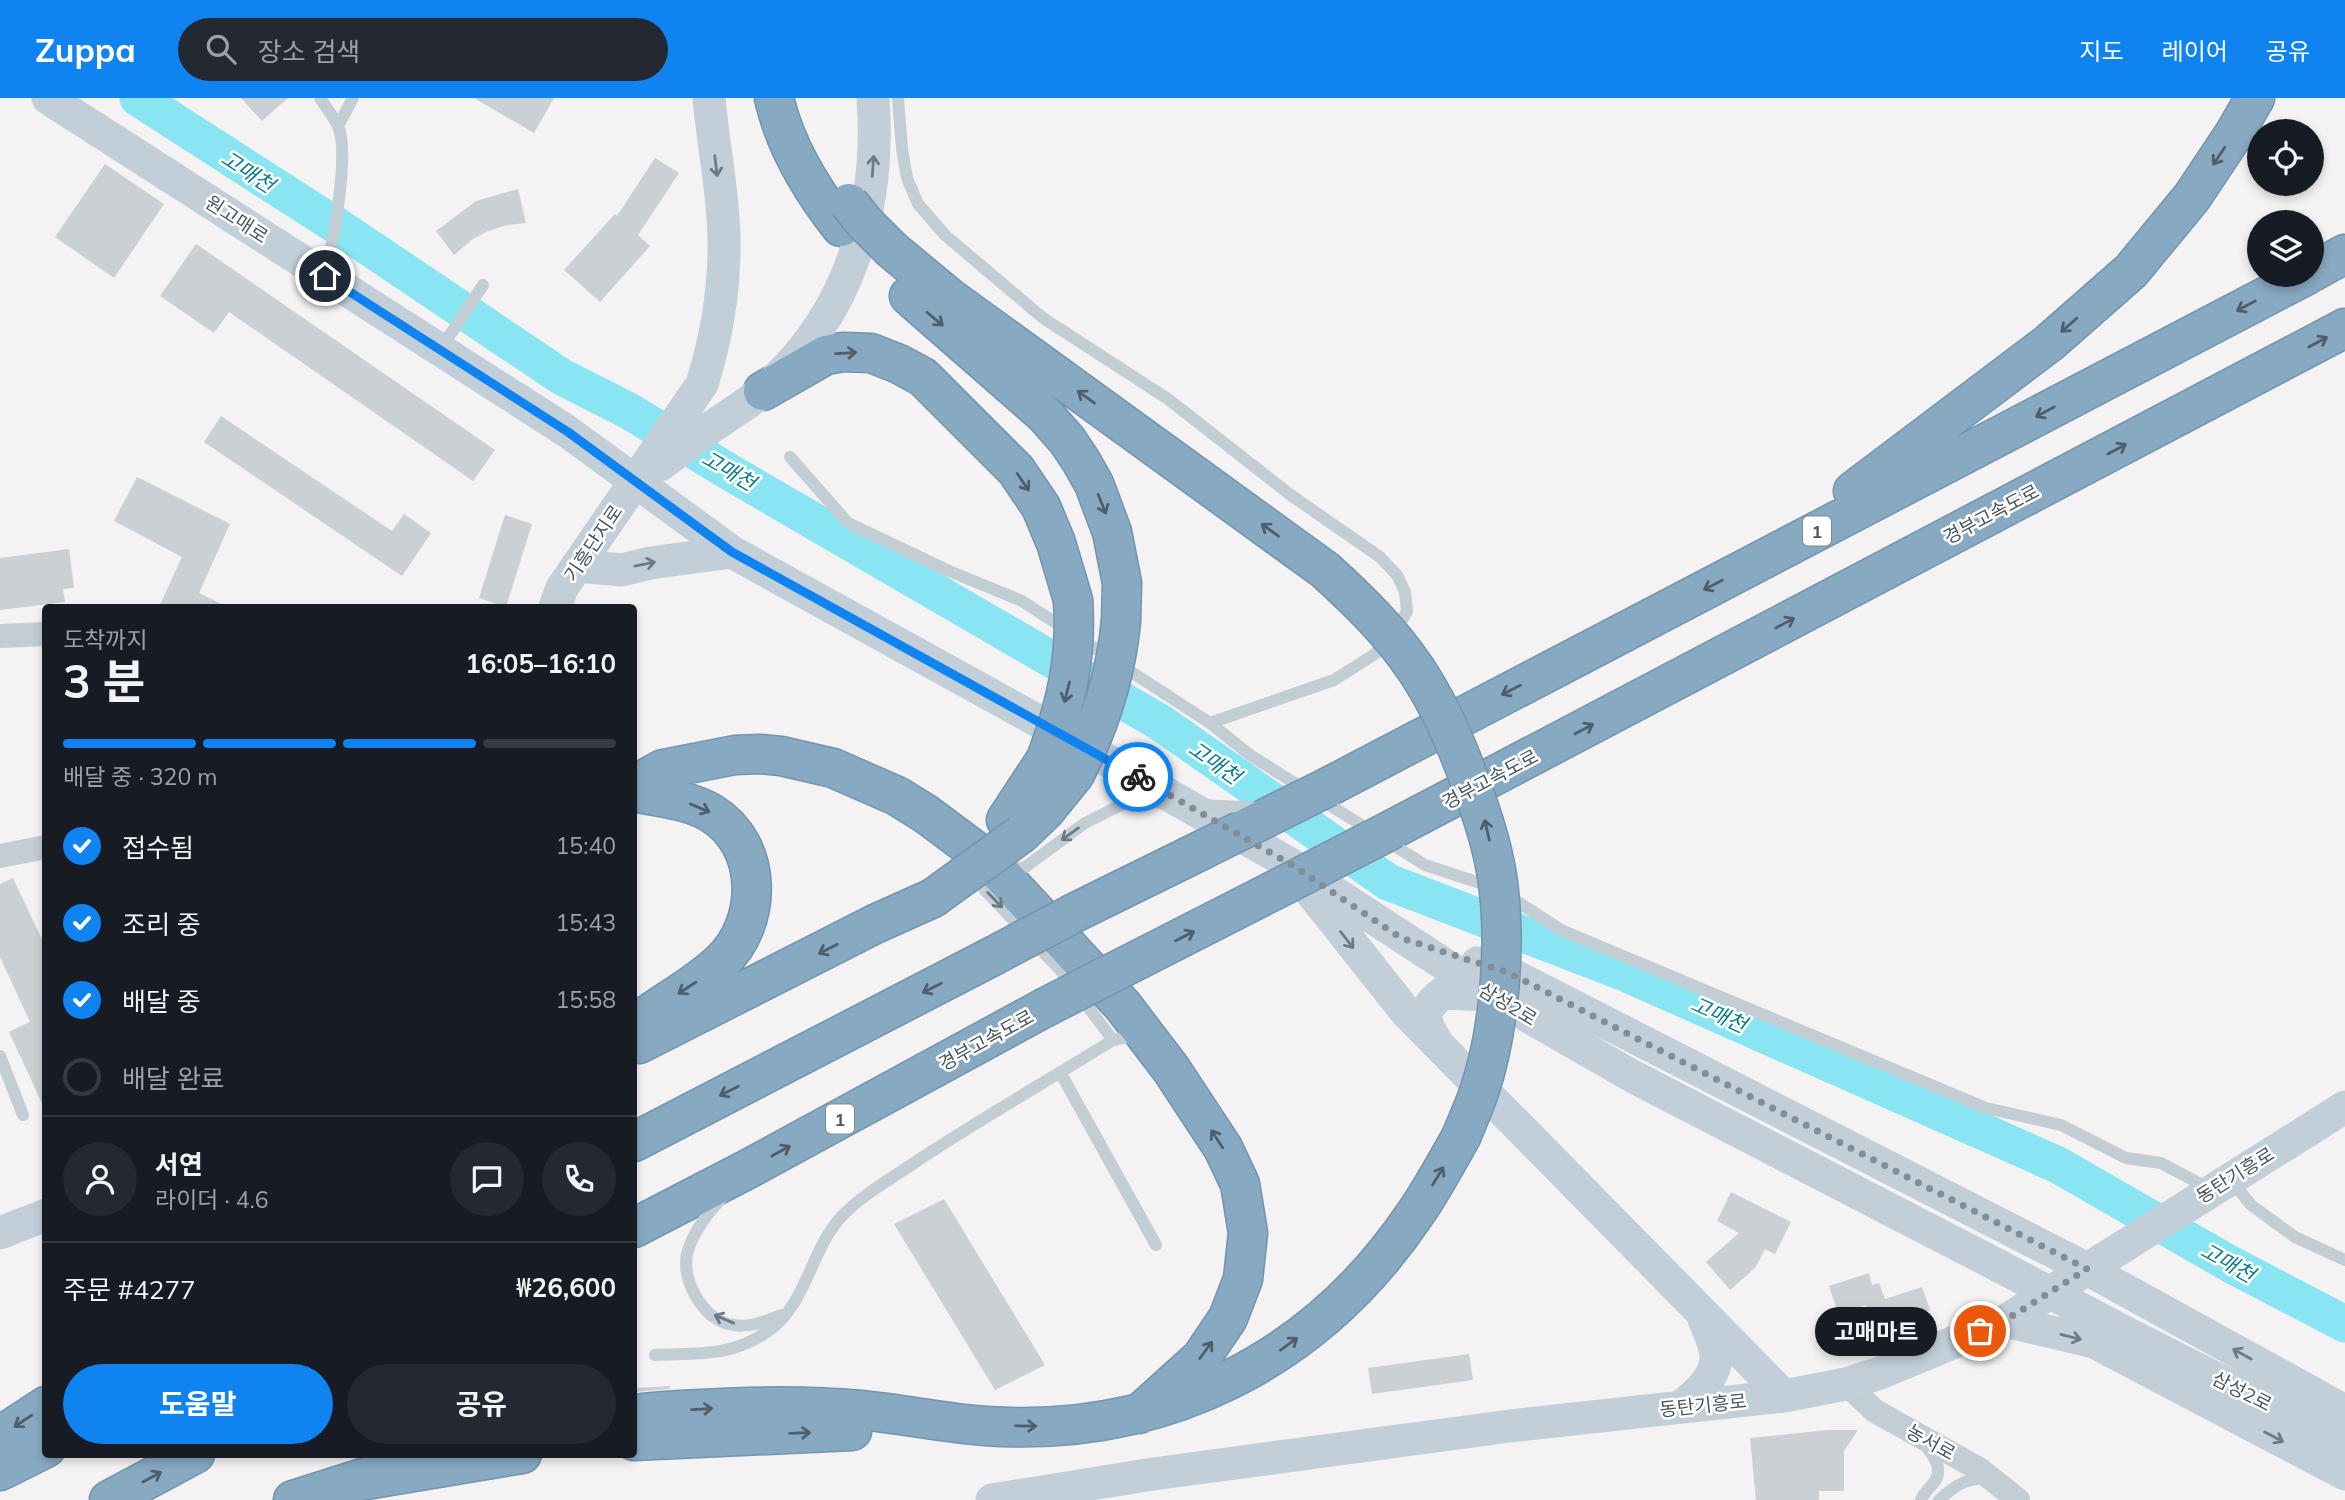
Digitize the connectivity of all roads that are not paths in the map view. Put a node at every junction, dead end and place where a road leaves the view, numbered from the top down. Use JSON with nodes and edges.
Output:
{"nodes":[{"id":1,"x":48,"y":98,"type":"edge"},
{"id":2,"x":320,"y":98,"type":"edge"},
{"id":3,"x":353,"y":98,"type":"edge"},
{"id":4,"x":709,"y":98,"type":"edge"},
{"id":5,"x":774,"y":98,"type":"edge"},
{"id":6,"x":798,"y":98,"type":"edge"},
{"id":7,"x":873,"y":98,"type":"edge"},
{"id":8,"x":898,"y":98,"type":"edge"},
{"id":9,"x":2255,"y":98,"type":"edge"},
{"id":10,"x":338,"y":126,"type":"junction"},
{"id":11,"x":845,"y":215,"type":"junction"},
{"id":12,"x":2345,"y":254,"type":"edge"},
{"id":13,"x":887,"y":262,"type":"junction"},
{"id":14,"x":2324,"y":265,"type":"edge"},
{"id":15,"x":327,"y":266,"type":"junction"},
{"id":16,"x":483,"y":285,"type":"dead end"},
{"id":17,"x":2284,"y":287,"type":"edge"},
{"id":18,"x":2345,"y":328,"type":"edge"},
{"id":19,"x":443,"y":341,"type":"junction"},
{"id":20,"x":702,"y":384,"type":"junction"},
{"id":21,"x":750,"y":400,"type":"junction"},
{"id":22,"x":685,"y":432,"type":"junction"},
{"id":23,"x":790,"y":457,"type":"dead end"},
{"id":24,"x":650,"y":467,"type":"junction"},
{"id":25,"x":732,"y":552,"type":"junction"},
{"id":26,"x":1762,"y":560,"type":"junction"},
{"id":27,"x":577,"y":566,"type":"junction"},
{"id":28,"x":556,"y":604,"type":"edge"},
{"id":29,"x":42,"y":634,"type":"edge"},
{"id":30,"x":0,"y":636,"type":"edge"},
{"id":31,"x":1210,"y":723,"type":"junction"},
{"id":32,"x":1060,"y":766,"type":"junction"},
{"id":33,"x":639,"y":781,"type":"edge"},
{"id":34,"x":1284,"y":809,"type":"junction"},
{"id":35,"x":918,"y":825,"type":"dead end"},
{"id":36,"x":42,"y":848,"type":"edge"},
{"id":37,"x":0,"y":856,"type":"edge"},
{"id":38,"x":956,"y":860,"type":"dead end"},
{"id":39,"x":998,"y":870,"type":"junction"},
{"id":40,"x":1282,"y":879,"type":"junction"},
{"id":41,"x":1401,"y":938,"type":"junction"},
{"id":42,"x":1493,"y":996,"type":"junction"},
{"id":43,"x":637,"y":1023,"type":"edge"},
{"id":44,"x":1119,"y":1025,"type":"junction"},
{"id":45,"x":637,"y":1045,"type":"edge"},
{"id":46,"x":1440,"y":1046,"type":"junction"},
{"id":47,"x":0,"y":1056,"type":"edge"},
{"id":48,"x":1060,"y":1072,"type":"junction"},
{"id":49,"x":2345,"y":1107,"type":"edge"},
{"id":50,"x":23,"y":1115,"type":"dead end"},
{"id":51,"x":637,"y":1140,"type":"edge"},
{"id":52,"x":748,"y":1169,"type":"junction"},
{"id":53,"x":2214,"y":1189,"type":"junction"},
{"id":54,"x":42,"y":1217,"type":"edge"},
{"id":55,"x":637,"y":1226,"type":"edge"},
{"id":56,"x":0,"y":1233,"type":"edge"},
{"id":57,"x":1156,"y":1245,"type":"dead end"},
{"id":58,"x":2345,"y":1260,"type":"edge"},
{"id":59,"x":2097,"y":1262,"type":"junction"},
{"id":60,"x":788,"y":1312,"type":"junction"},
{"id":61,"x":1702,"y":1313,"type":"junction"},
{"id":62,"x":2004,"y":1321,"type":"junction"},
{"id":63,"x":655,"y":1355,"type":"dead end"},
{"id":64,"x":1846,"y":1384,"type":"junction"},
{"id":65,"x":1784,"y":1396,"type":"junction"},
{"id":66,"x":1680,"y":1407,"type":"junction"},
{"id":67,"x":42,"y":1409,"type":"edge"},
{"id":68,"x":2345,"y":1411,"type":"edge"},
{"id":69,"x":637,"y":1414,"type":"edge"},
{"id":70,"x":1139,"y":1414,"type":"junction"},
{"id":71,"x":986,"y":1426,"type":"junction"},
{"id":72,"x":1917,"y":1434,"type":"junction"},
{"id":73,"x":0,"y":1436,"type":"edge"},
{"id":74,"x":637,"y":1441,"type":"edge"},
{"id":75,"x":2345,"y":1444,"type":"edge"},
{"id":76,"x":42,"y":1450,"type":"edge"},
{"id":77,"x":188,"y":1458,"type":"edge"},
{"id":78,"x":416,"y":1458,"type":"edge"},
{"id":79,"x":498,"y":1458,"type":"edge"},
{"id":80,"x":0,"y":1471,"type":"edge"},
{"id":81,"x":2345,"y":1474,"type":"edge"},
{"id":82,"x":1992,"y":1480,"type":"junction"},
{"id":83,"x":354,"y":1482,"type":"junction"},
{"id":84,"x":109,"y":1500,"type":"edge"},
{"id":85,"x":293,"y":1500,"type":"edge"},
{"id":86,"x":992,"y":1500,"type":"edge"},
{"id":87,"x":1921,"y":1500,"type":"edge"},
{"id":88,"x":1939,"y":1500,"type":"edge"},
{"id":89,"x":2018,"y":1500,"type":"edge"}],
"edges":[{"from":1,"to":15,"type":"main road","name":"원고매로"},
{"from":2,"to":10,"type":"lane"},
{"from":3,"to":10,"type":"lane"},
{"from":4,"to":20,"type":"main road","one_way":true},
{"from":5,"to":11,"type":"highway"},
{"from":6,"to":11,"type":"highway"},
{"from":21,"to":7,"type":"main road","name":"기흥단지로","one_way":true},
{"from":8,"to":31,"type":"lane"},
{"from":9,"to":26,"type":"highway","one_way":true},
{"from":10,"to":15,"type":"lane"},
{"from":11,"to":13,"type":"highway"},
{"from":12,"to":14,"type":"highway"},
{"from":13,"to":32,"type":"highway","one_way":true,"bridge":true},
{"from":70,"to":13,"type":"highway","one_way":true,"bridge":true},
{"from":15,"to":19,"type":"main road","name":"원고매로"},
{"from":16,"to":19,"type":"lane"},
{"from":17,"to":26,"type":"highway","number":"1","one_way":true},
{"from":40,"to":18,"type":"highway","name":"경부고속도로","number":"1","one_way":true,"bridge":true},
{"from":19,"to":24,"type":"main road","name":"원고매로"},
{"from":20,"to":21,"type":"main road"},
{"from":20,"to":22,"type":"main road"},
{"from":21,"to":22,"type":"main road","name":"기흥단지로"},
{"from":21,"to":32,"type":"highway","one_way":true,"bridge":true},
{"from":22,"to":24,"type":"main road","name":"기흥단지로"},
{"from":23,"to":31,"type":"lane"},
{"from":24,"to":25,"type":"main road","name":"삼성2로"},
{"from":24,"to":27,"type":"main road","name":"기흥단지로"},
{"from":27,"to":25,"type":"main road","one_way":true},
{"from":25,"to":40,"type":"main road","name":"삼성2로"},
{"from":26,"to":34,"type":"highway","number":"1","one_way":true,"bridge":true},
{"from":27,"to":28,"type":"main road","name":"기흥단지로"},
{"from":29,"to":30,"type":"street"},
{"from":31,"to":53,"type":"lane"},
{"from":32,"to":45,"type":"highway","one_way":true,"bridge":true},
{"from":33,"to":35,"type":"lane"},
{"from":33,"to":39,"type":"highway"},
{"from":33,"to":43,"type":"highway","one_way":true},
{"from":34,"to":39,"type":"lane","one_way":true,"bridge":true},
{"from":34,"to":51,"type":"highway","number":"1","one_way":true,"bridge":true},
{"from":36,"to":37,"type":"street"},
{"from":38,"to":44,"type":"lane","one_way":true},
{"from":39,"to":44,"type":"highway"},
{"from":40,"to":41,"type":"main road","name":"삼성2로"},
{"from":40,"to":46,"type":"main road","one_way":true},
{"from":52,"to":40,"type":"highway","name":"경부고속도로","number":"1","one_way":true,"bridge":true},
{"from":41,"to":42,"type":"main road","name":"삼성2로"},
{"from":41,"to":59,"type":"main road"},
{"from":42,"to":46,"type":"main road"},
{"from":42,"to":75,"type":"main road","name":"삼성2로","bridge":true},
{"from":44,"to":48,"type":"lane"},
{"from":70,"to":44,"type":"highway","one_way":true},
{"from":46,"to":61,"type":"main road"},
{"from":47,"to":50,"type":"lane"},
{"from":48,"to":57,"type":"lane"},
{"from":48,"to":60,"type":"lane"},
{"from":49,"to":53,"type":"main road","name":"동탄기흥로"},
{"from":52,"to":55,"type":"highway","name":"경부고속도로","number":"1"},
{"from":60,"to":52,"type":"lane","one_way":true},
{"from":53,"to":58,"type":"lane"},
{"from":53,"to":59,"type":"main road","name":"동탄기흥로"},
{"from":54,"to":56,"type":"main road"},
{"from":59,"to":62,"type":"main road","name":"동탄기흥로"},
{"from":68,"to":59,"type":"main road","one_way":true},
{"from":60,"to":63,"type":"lane"},
{"from":61,"to":65,"type":"main road"},
{"from":61,"to":66,"type":"main road"},
{"from":62,"to":64,"type":"main road","name":"동탄기흥로"},
{"from":62,"to":81,"type":"main road","one_way":true},
{"from":64,"to":65,"type":"main road","name":"동탄기흥로"},
{"from":64,"to":72,"type":"street","name":"농서로"},
{"from":65,"to":66,"type":"main road","name":"동탄기흥로"},
{"from":66,"to":86,"type":"main road","name":"동탄기흥로"},
{"from":67,"to":73,"type":"highway","one_way":true},
{"from":69,"to":71,"type":"highway","one_way":true},
{"from":71,"to":70,"type":"highway","one_way":true},
{"from":74,"to":71,"type":"highway","one_way":true},
{"from":72,"to":82,"type":"street","name":"농서로"},
{"from":72,"to":87,"type":"lane"},
{"from":76,"to":80,"type":"highway"},
{"from":84,"to":77,"type":"highway","one_way":true},
{"from":78,"to":83,"type":"highway"},
{"from":79,"to":83,"type":"highway"},
{"from":82,"to":88,"type":"lane"},
{"from":82,"to":89,"type":"street","name":"농서로"},
{"from":83,"to":85,"type":"highway"}]}
